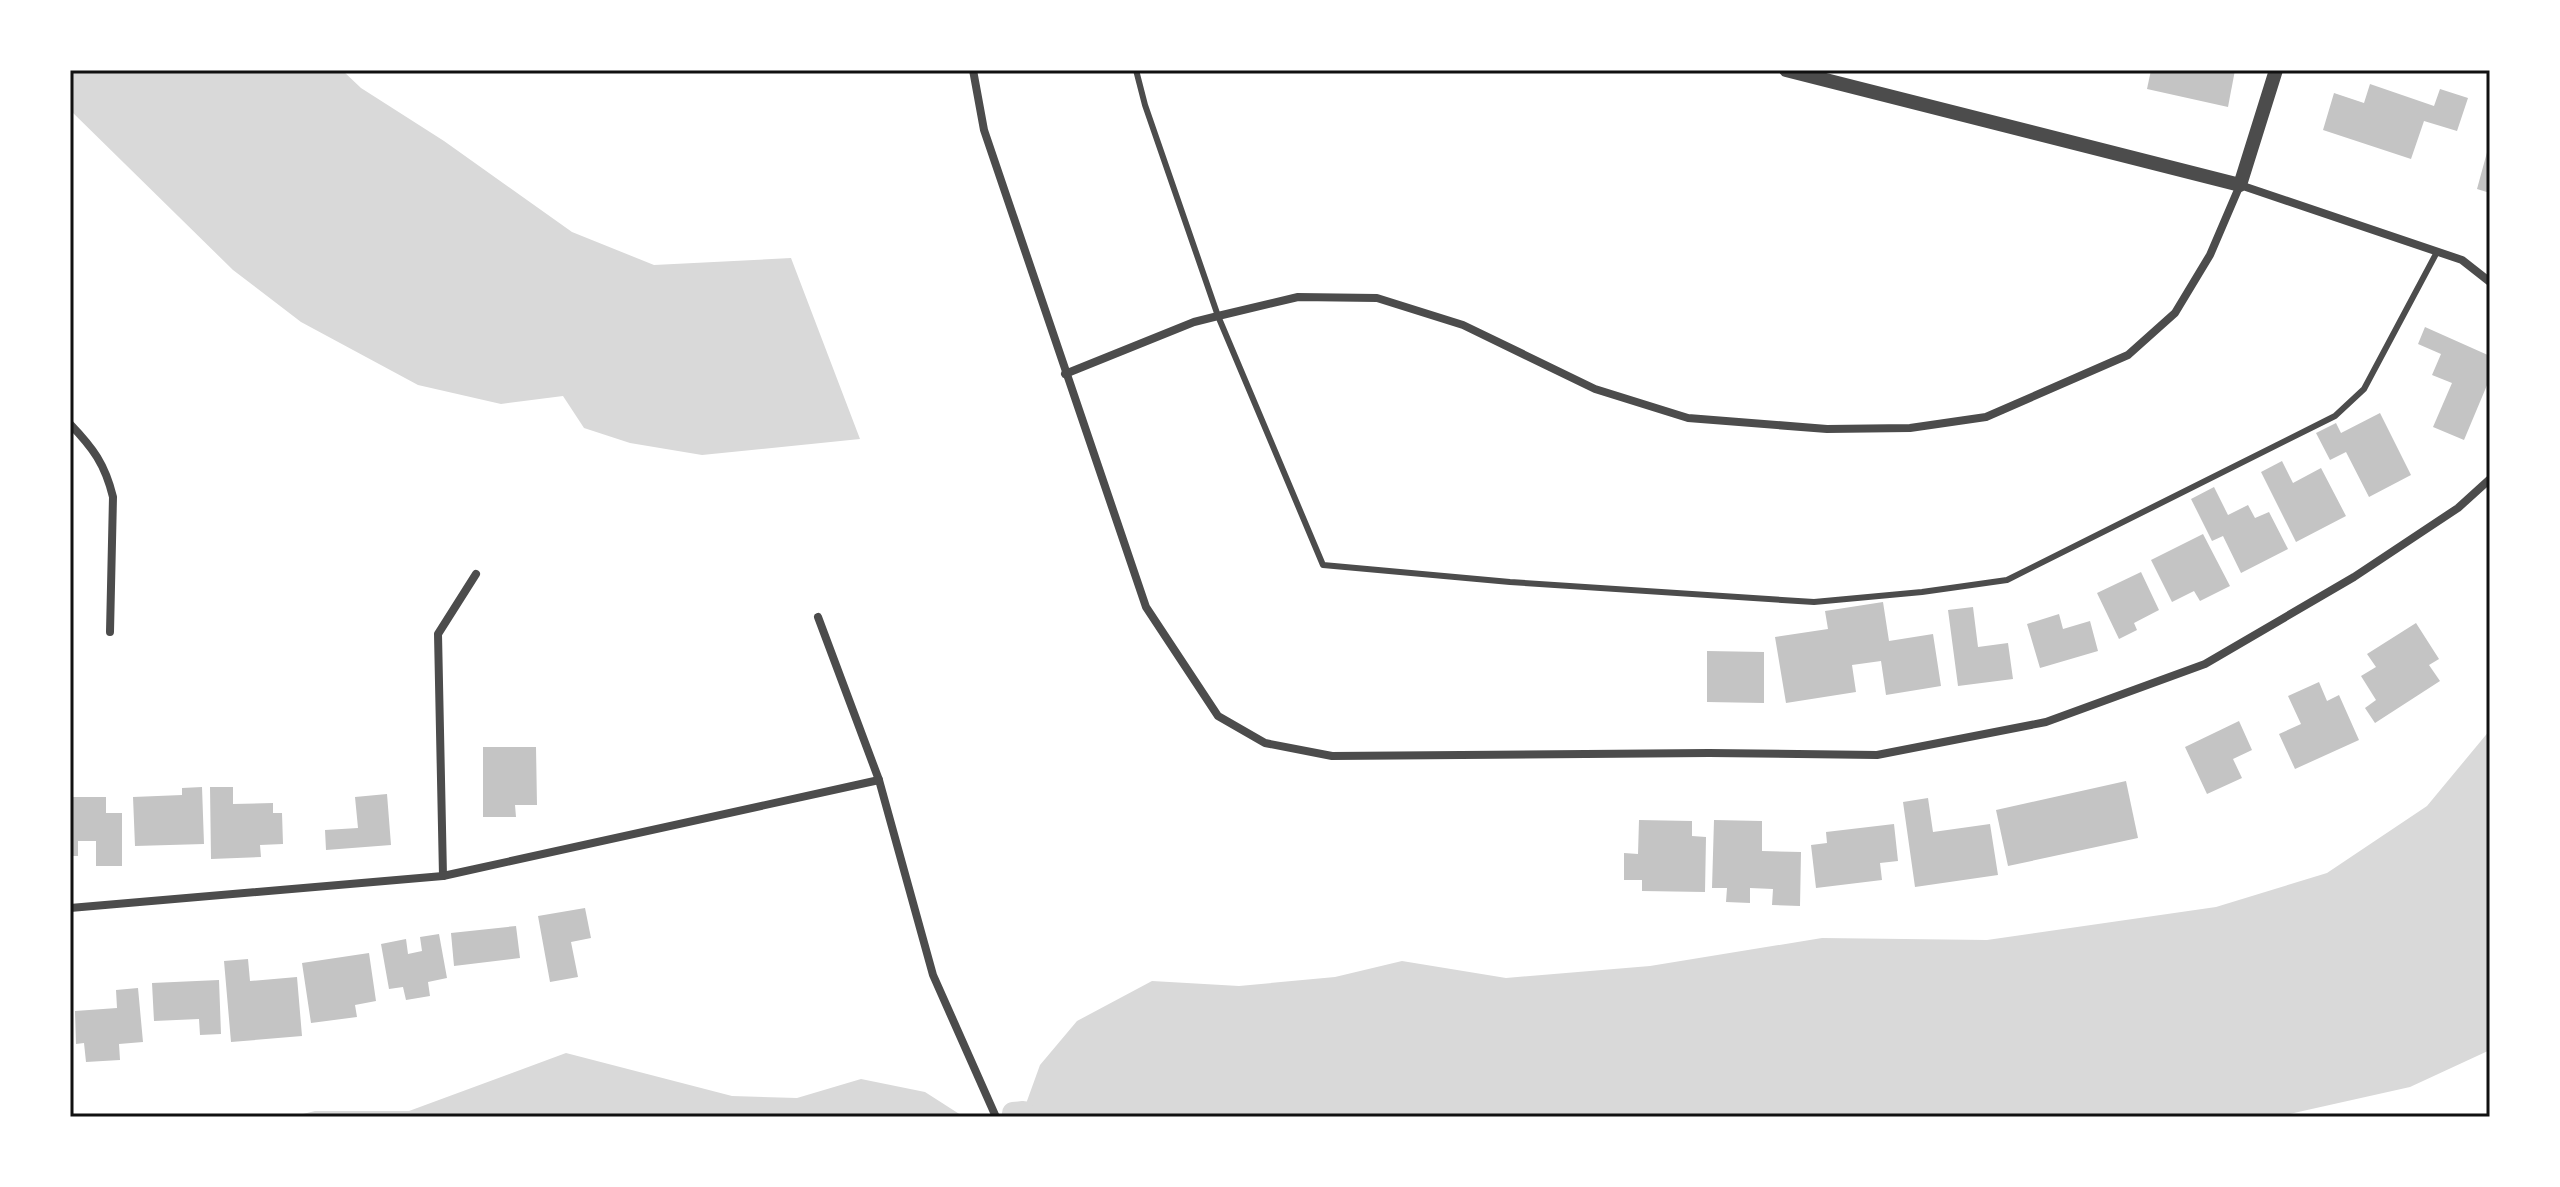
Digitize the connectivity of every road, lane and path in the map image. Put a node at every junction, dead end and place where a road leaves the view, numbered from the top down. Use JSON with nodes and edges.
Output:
{"nodes":[{"id":1,"x":973,"y":70,"type":"edge"},
{"id":2,"x":1136,"y":70,"type":"edge"},
{"id":3,"x":1786,"y":70,"type":"edge"},
{"id":4,"x":2276,"y":70,"type":"edge"},
{"id":5,"x":2240,"y":185,"type":"junction"},
{"id":6,"x":2437,"y":252,"type":"junction"},
{"id":7,"x":2490,"y":282,"type":"edge"},
{"id":8,"x":1218,"y":316,"type":"junction"},
{"id":9,"x":1065,"y":374,"type":"junction"},
{"id":10,"x":70,"y":424,"type":"edge"},
{"id":11,"x":2490,"y":479,"type":"edge"},
{"id":12,"x":476,"y":574,"type":"dead end"},
{"id":13,"x":818,"y":617,"type":"dead end"},
{"id":14,"x":110,"y":632,"type":"dead end"},
{"id":15,"x":879,"y":780,"type":"junction"},
{"id":16,"x":443,"y":876,"type":"junction"},
{"id":17,"x":70,"y":908,"type":"edge"},
{"id":18,"x":996,"y":1117,"type":"edge"}],
"edges":[{"from":1,"to":9,"type":"street"},
{"from":2,"to":8,"type":"lane"},
{"from":3,"to":5,"type":"street"},
{"from":4,"to":5,"type":"street"},
{"from":5,"to":6,"type":"street"},
{"from":5,"to":8,"type":"street"},
{"from":6,"to":7,"type":"street"},
{"from":6,"to":8,"type":"lane"},
{"from":8,"to":9,"type":"street"},
{"from":9,"to":11,"type":"street"},
{"from":10,"to":14,"type":"street"},
{"from":12,"to":16,"type":"street"},
{"from":13,"to":15,"type":"street"},
{"from":15,"to":16,"type":"street"},
{"from":15,"to":18,"type":"street"},
{"from":16,"to":17,"type":"street"}]}
